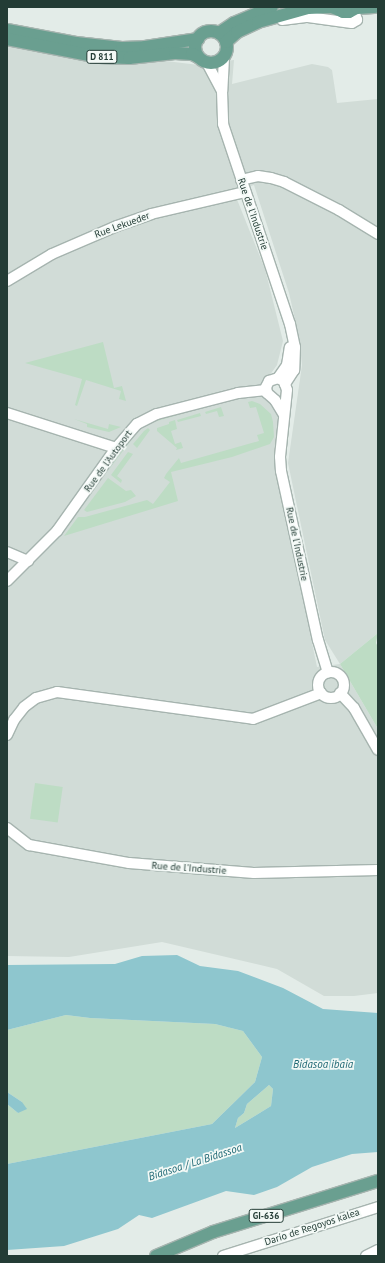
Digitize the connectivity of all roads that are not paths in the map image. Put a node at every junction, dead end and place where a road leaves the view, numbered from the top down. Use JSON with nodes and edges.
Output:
{"nodes":[{"id":1,"x":272,"y":7,"type":"edge"},
{"id":2,"x":332,"y":7,"type":"edge"},
{"id":3,"x":376,"y":7,"type":"edge"},
{"id":4,"x":356,"y":8,"type":"edge"},
{"id":5,"x":246,"y":28,"type":"junction"},
{"id":6,"x":7,"y":30,"type":"edge"},
{"id":7,"x":223,"y":37,"type":"junction"},
{"id":8,"x":198,"y":38,"type":"junction"},
{"id":9,"x":7,"y":39,"type":"edge"},
{"id":10,"x":224,"y":58,"type":"junction"},
{"id":11,"x":202,"y":60,"type":"junction"},
{"id":12,"x":222,"y":91,"type":"junction"},
{"id":13,"x":241,"y":180,"type":"junction"},
{"id":14,"x":245,"y":192,"type":"junction"},
{"id":15,"x":378,"y":234,"type":"edge"},
{"id":16,"x":7,"y":281,"type":"edge"},
{"id":17,"x":283,"y":385,"type":"junction"},
{"id":18,"x":266,"y":390,"type":"junction"},
{"id":19,"x":275,"y":400,"type":"junction"},
{"id":20,"x":7,"y":413,"type":"edge"},
{"id":21,"x":284,"y":414,"type":"junction"},
{"id":22,"x":116,"y":448,"type":"junction"},
{"id":23,"x":7,"y":552,"type":"edge"},
{"id":24,"x":28,"y":561,"type":"junction"},
{"id":25,"x":7,"y":568,"type":"edge"},
{"id":26,"x":8,"y":580,"type":"edge"},
{"id":27,"x":328,"y":672,"type":"junction"},
{"id":28,"x":321,"y":693,"type":"junction"},
{"id":29,"x":340,"y":693,"type":"junction"},
{"id":30,"x":7,"y":735,"type":"edge"},
{"id":31,"x":378,"y":750,"type":"edge"},
{"id":32,"x":7,"y":828,"type":"edge"},
{"id":33,"x":378,"y":870,"type":"edge"},
{"id":34,"x":378,"y":1181,"type":"edge"},
{"id":35,"x":378,"y":1206,"type":"edge"},
{"id":36,"x":378,"y":1250,"type":"edge"},
{"id":37,"x":156,"y":1256,"type":"edge"},
{"id":38,"x":223,"y":1256,"type":"edge"},
{"id":39,"x":366,"y":1256,"type":"edge"}],
"edges":[{"from":1,"to":7,"type":"main road"},
{"from":2,"to":4,"type":"main road"},
{"from":2,"to":5,"type":"main road"},
{"from":3,"to":4,"type":"main road"},
{"from":4,"to":5,"type":"street"},
{"from":5,"to":7,"type":"main road"},
{"from":6,"to":8,"type":"main road"},
{"from":7,"to":8,"type":"main road"},
{"from":7,"to":10,"type":"main road"},
{"from":8,"to":11,"type":"main road"},
{"from":9,"to":11,"type":"main road","number":"D 811"},
{"from":10,"to":11,"type":"main road"},
{"from":10,"to":12,"type":"street","name":"Rue de l'Industrie"},
{"from":11,"to":12,"type":"street","name":"Rue de l'Industrie"},
{"from":12,"to":13,"type":"street","name":"Rue de l'Industrie"},
{"from":13,"to":14,"type":"street","name":"Rue de l'Industrie"},
{"from":13,"to":15,"type":"street"},
{"from":14,"to":16,"type":"street","name":"Rue Lekueder"},
{"from":14,"to":17,"type":"street","name":"Rue de l'Industrie"},
{"from":17,"to":18,"type":"street","name":"Rue de l'Industrie"},
{"from":17,"to":19,"type":"street"},
{"from":17,"to":21,"type":"street","name":"Rue de l'Industrie"},
{"from":18,"to":19,"type":"street"},
{"from":18,"to":22,"type":"street","name":"Rue de l'Autoport"},
{"from":19,"to":21,"type":"street"},
{"from":20,"to":22,"type":"street"},
{"from":21,"to":27,"type":"street","name":"Rue de l'Industrie"},
{"from":22,"to":24,"type":"street","name":"Rue de l'Autoport"},
{"from":23,"to":24,"type":"street"},
{"from":24,"to":26,"type":"street","name":"Rue de l'Autoport"},
{"from":25,"to":26,"type":"street"},
{"from":27,"to":28,"type":"street"},
{"from":27,"to":29,"type":"street"},
{"from":28,"to":29,"type":"street"},
{"from":28,"to":30,"type":"street"},
{"from":29,"to":31,"type":"street"},
{"from":32,"to":33,"type":"street","name":"Rue de l'Industrie"},
{"from":34,"to":37,"type":"main road","number":"GI-636"},
{"from":35,"to":38,"type":"street","name":"Darío de Regoyos kalea"},
{"from":36,"to":39,"type":"street"}]}
